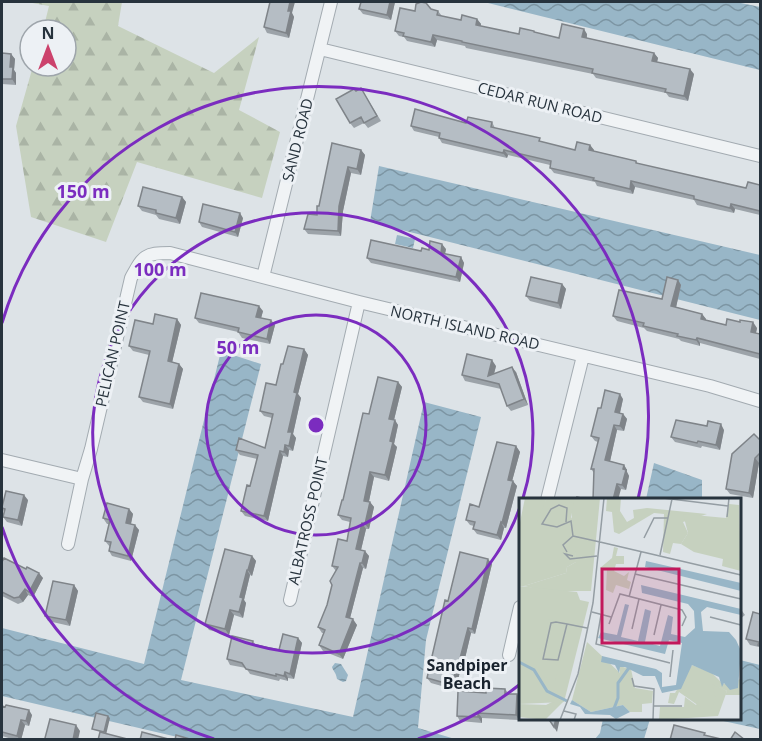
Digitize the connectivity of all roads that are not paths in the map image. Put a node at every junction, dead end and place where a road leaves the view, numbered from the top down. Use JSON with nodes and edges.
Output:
{"nodes":[{"id":1,"x":332,"y":2,"type":"edge"},
{"id":2,"x":320,"y":49,"type":"junction"},
{"id":3,"x":760,"y":156,"type":"edge"},
{"id":4,"x":170,"y":253,"type":"joint"},
{"id":5,"x":264,"y":278,"type":"junction"},
{"id":6,"x":359,"y":302,"type":"junction"},
{"id":7,"x":583,"y":356,"type":"junction"},
{"id":8,"x":760,"y":401,"type":"edge"},
{"id":9,"x":2,"y":460,"type":"edge"},
{"id":10,"x":82,"y":479,"type":"junction"},
{"id":11,"x":548,"y":498,"type":"edge"},
{"id":12,"x":68,"y":544,"type":"dead end"},
{"id":13,"x":290,"y":600,"type":"dead end"},
{"id":14,"x":519,"y":611,"type":"edge"},
{"id":15,"x":509,"y":655,"type":"dead end"}],
"edges":[{"from":1,"to":2,"type":"street","name":"SAND ROAD"},
{"from":2,"to":3,"type":"street","name":"CEDAR RUN ROAD"},
{"from":2,"to":5,"type":"street","name":"SAND ROAD"},
{"from":4,"to":5,"type":"street","name":"NORTH ISLAND ROAD"},
{"from":4,"to":10,"type":"street","name":"PELICAN POINT"},
{"from":5,"to":6,"type":"street","name":"NORTH ISLAND ROAD"},
{"from":6,"to":7,"type":"street","name":"NORTH ISLAND ROAD"},
{"from":6,"to":13,"type":"street","name":"ALBATROSS POINT"},
{"from":7,"to":8,"type":"street","name":"NORTH ISLAND ROAD"},
{"from":7,"to":11,"type":"street"},
{"from":9,"to":10,"type":"street"},
{"from":10,"to":12,"type":"street","name":"PELICAN POINT"},
{"from":14,"to":15,"type":"street"}]}
